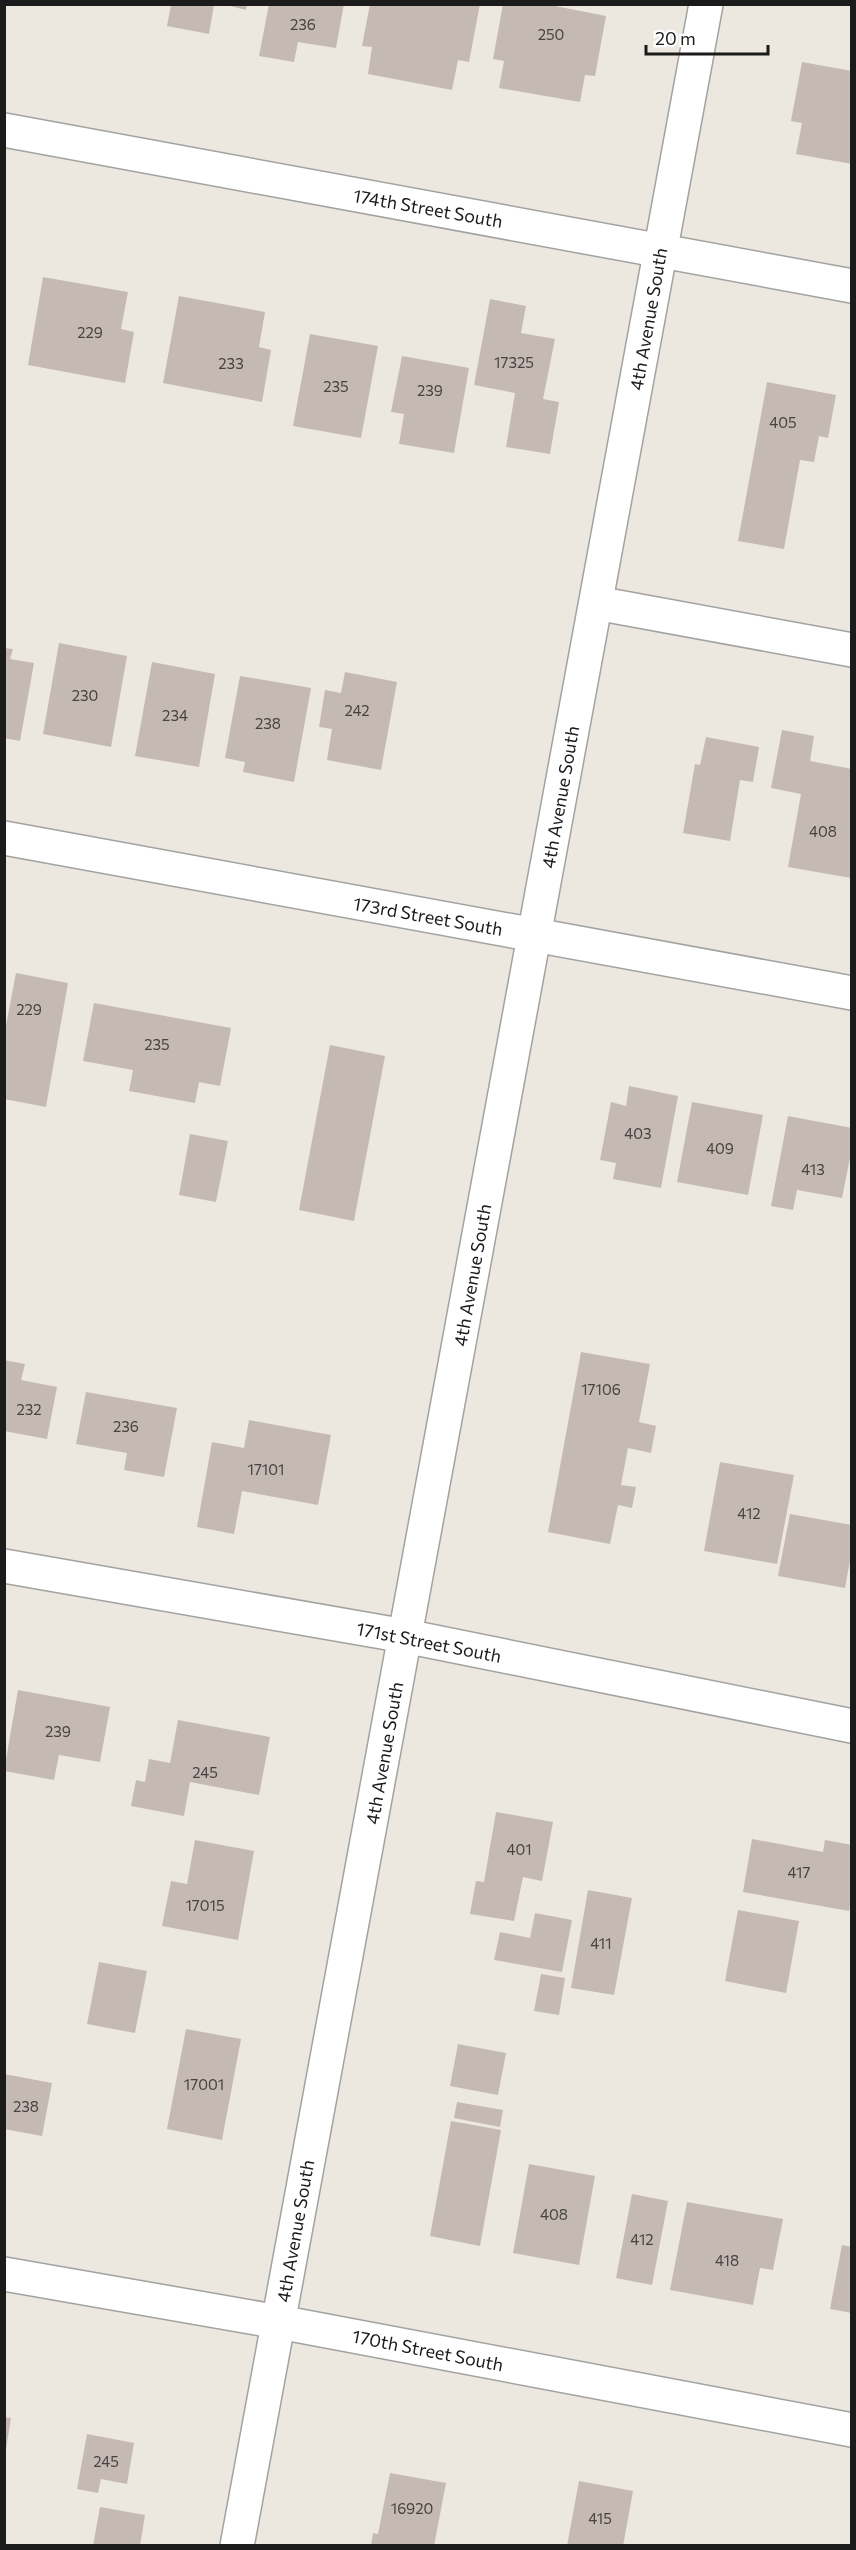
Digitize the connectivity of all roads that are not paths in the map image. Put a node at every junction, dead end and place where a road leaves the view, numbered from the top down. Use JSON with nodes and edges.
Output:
{"nodes":[{"id":1,"x":706,"y":4,"type":"edge"},
{"id":2,"x":5,"y":131,"type":"edge"},
{"id":3,"x":661,"y":250,"type":"junction"},
{"id":4,"x":852,"y":286,"type":"edge"},
{"id":5,"x":596,"y":603,"type":"junction"},
{"id":6,"x":852,"y":650,"type":"edge"},
{"id":7,"x":4,"y":838,"type":"edge"},
{"id":8,"x":534,"y":935,"type":"junction"},
{"id":9,"x":852,"y":993,"type":"edge"},
{"id":10,"x":4,"y":1566,"type":"edge"},
{"id":11,"x":405,"y":1636,"type":"junction"},
{"id":12,"x":852,"y":1726,"type":"edge"},
{"id":13,"x":4,"y":2274,"type":"edge"},
{"id":14,"x":279,"y":2322,"type":"junction"},
{"id":15,"x":852,"y":2430,"type":"edge"},
{"id":16,"x":237,"y":2546,"type":"edge"}],
"edges":[{"from":1,"to":3,"type":"street","name":"4th Avenue South"},
{"from":2,"to":3,"type":"street","name":"174th Street South"},
{"from":3,"to":4,"type":"street","name":"174th Street South"},
{"from":3,"to":5,"type":"street","name":"4th Avenue South"},
{"from":5,"to":6,"type":"street"},
{"from":5,"to":8,"type":"street","name":"4th Avenue South"},
{"from":7,"to":8,"type":"street","name":"173rd Street South"},
{"from":8,"to":9,"type":"street","name":"173rd Street South"},
{"from":8,"to":11,"type":"street","name":"4th Avenue South"},
{"from":10,"to":11,"type":"street","name":"171st Street South"},
{"from":11,"to":12,"type":"street","name":"171st Street South"},
{"from":11,"to":14,"type":"street","name":"4th Avenue South"},
{"from":13,"to":14,"type":"street","name":"170th Street South"},
{"from":14,"to":15,"type":"street","name":"170th Street South"},
{"from":14,"to":16,"type":"street","name":"4th Avenue South"}]}
